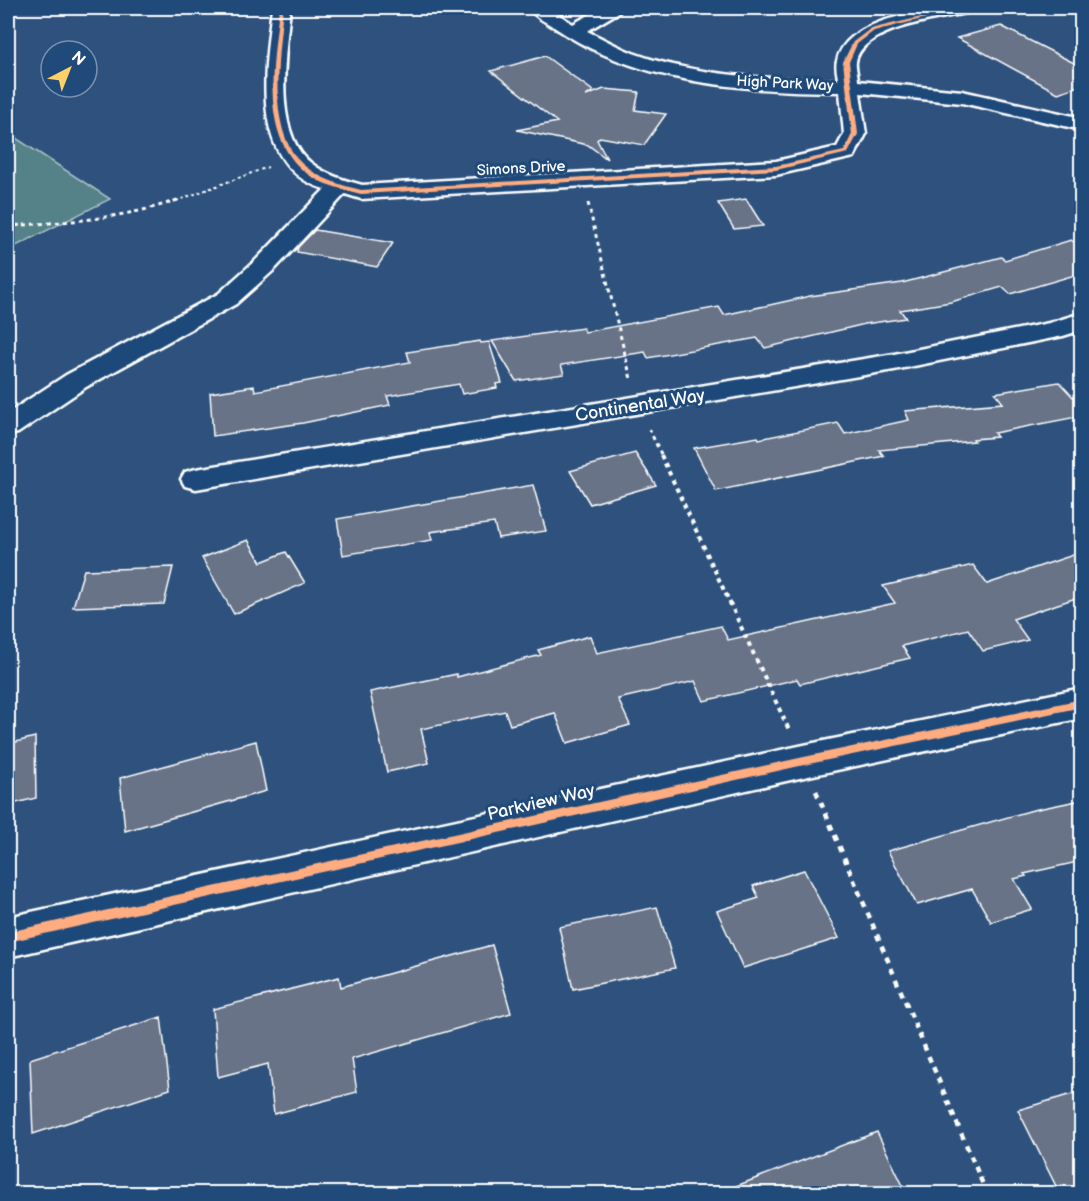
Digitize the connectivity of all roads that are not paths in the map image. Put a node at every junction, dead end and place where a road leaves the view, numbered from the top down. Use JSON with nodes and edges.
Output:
{"nodes":[{"id":1,"x":281,"y":8,"type":"edge"},
{"id":2,"x":538,"y":8,"type":"edge"},
{"id":3,"x":613,"y":8,"type":"edge"},
{"id":4,"x":964,"y":8,"type":"edge"},
{"id":5,"x":573,"y":32,"type":"junction"},
{"id":6,"x":850,"y":86,"type":"junction"},
{"id":7,"x":1082,"y":124,"type":"edge"},
{"id":8,"x":338,"y":188,"type":"junction"},
{"id":9,"x":1082,"y":321,"type":"edge"},
{"id":10,"x":8,"y":426,"type":"edge"},
{"id":11,"x":196,"y":478,"type":"dead end"},
{"id":12,"x":1082,"y":702,"type":"edge"},
{"id":13,"x":8,"y":937,"type":"edge"}],
"edges":[{"from":1,"to":8,"type":"street","name":"Simons Drive"},
{"from":2,"to":5,"type":"street","name":"High Park Way"},
{"from":3,"to":5,"type":"street"},
{"from":4,"to":6,"type":"street"},
{"from":5,"to":6,"type":"street","name":"High Park Way"},
{"from":6,"to":7,"type":"street","name":"High Park Way"},
{"from":6,"to":8,"type":"street","name":"Simons Drive"},
{"from":8,"to":10,"type":"street"},
{"from":9,"to":11,"type":"street","name":"Continental Way"},
{"from":12,"to":13,"type":"street","name":"Parkview Way"}]}
